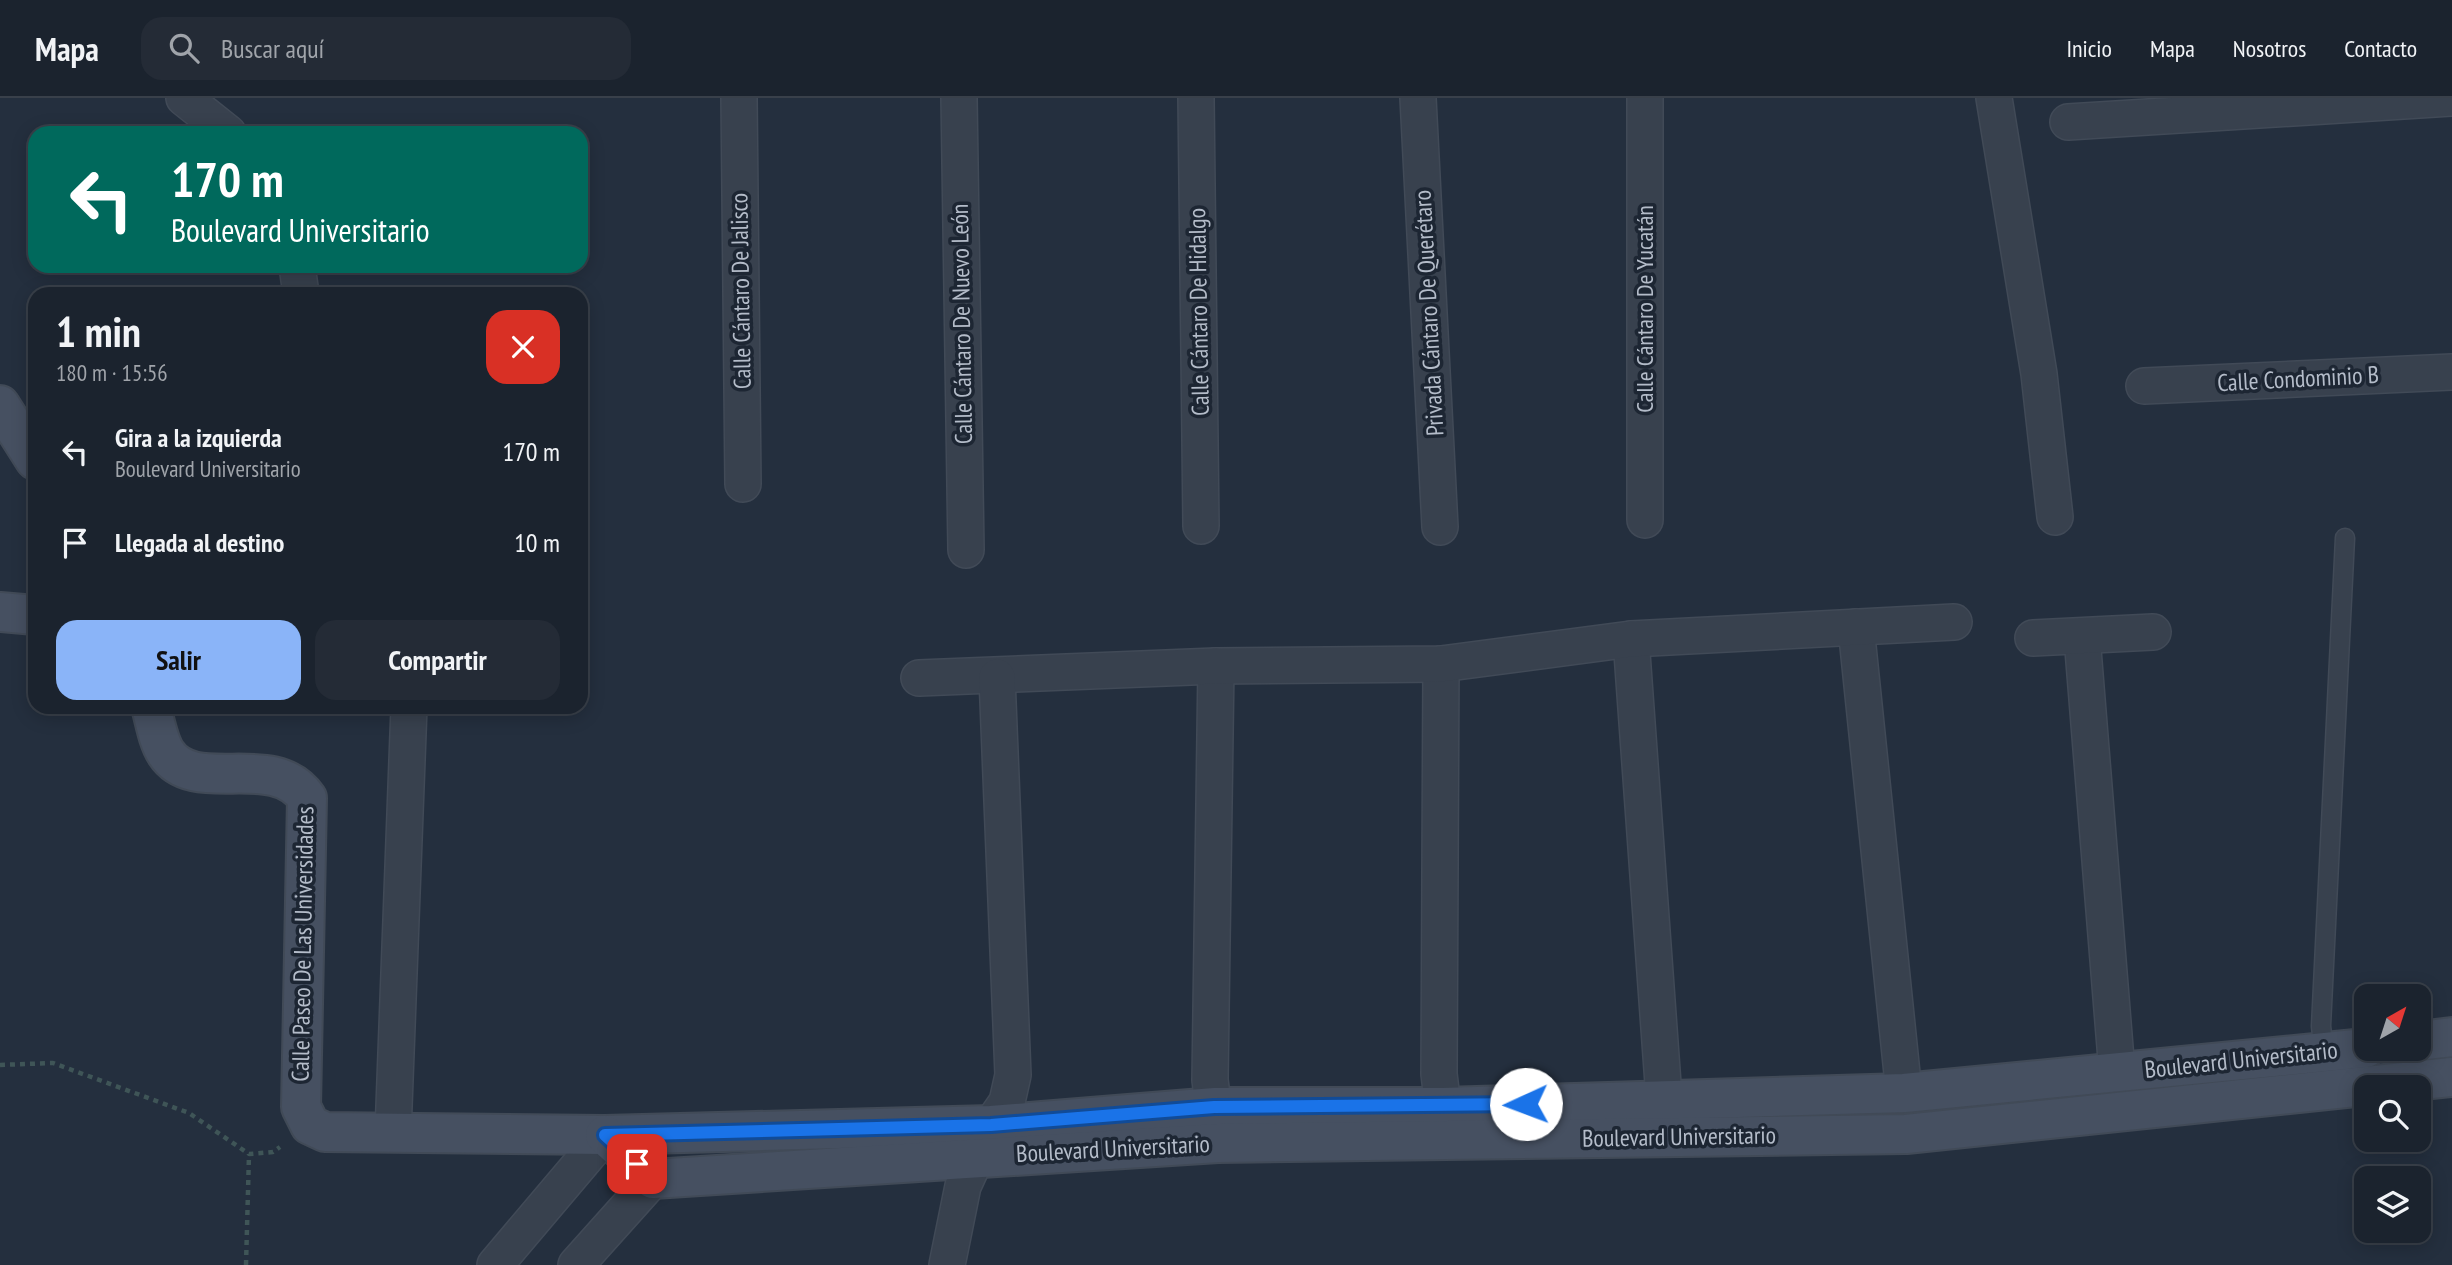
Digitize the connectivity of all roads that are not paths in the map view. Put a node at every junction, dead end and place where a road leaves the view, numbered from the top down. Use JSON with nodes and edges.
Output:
{"nodes":[{"id":1,"x":739,"y":98,"type":"edge"},
{"id":2,"x":958,"y":98,"type":"edge"},
{"id":3,"x":1196,"y":98,"type":"edge"},
{"id":4,"x":1418,"y":98,"type":"edge"},
{"id":5,"x":1645,"y":98,"type":"edge"},
{"id":6,"x":2452,"y":98,"type":"edge"},
{"id":7,"x":184,"y":99,"type":"edge"},
{"id":8,"x":1994,"y":104,"type":"edge"},
{"id":9,"x":2068,"y":122,"type":"dead end"},
{"id":10,"x":219,"y":126,"type":"edge"},
{"id":11,"x":2452,"y":372,"type":"edge"},
{"id":12,"x":2144,"y":386,"type":"dead end"},
{"id":13,"x":0,"y":405,"type":"edge"},
{"id":14,"x":28,"y":449,"type":"edge"},
{"id":15,"x":743,"y":484,"type":"dead end"},
{"id":16,"x":2055,"y":517,"type":"dead end"},
{"id":17,"x":1645,"y":520,"type":"dead end"},
{"id":18,"x":1201,"y":526,"type":"dead end"},
{"id":19,"x":1440,"y":527,"type":"dead end"},
{"id":20,"x":2345,"y":538,"type":"dead end"},
{"id":21,"x":966,"y":551,"type":"dead end"},
{"id":22,"x":0,"y":612,"type":"edge"},
{"id":23,"x":28,"y":614,"type":"edge"},
{"id":24,"x":1954,"y":622,"type":"dead end"},
{"id":25,"x":1856,"y":627,"type":"junction"},
{"id":26,"x":2153,"y":632,"type":"dead end"},
{"id":27,"x":2082,"y":637,"type":"junction"},
{"id":28,"x":2034,"y":638,"type":"dead end"},
{"id":29,"x":1631,"y":639,"type":"junction"},
{"id":30,"x":1441,"y":664,"type":"junction"},
{"id":31,"x":1216,"y":666,"type":"junction"},
{"id":32,"x":997,"y":677,"type":"junction"},
{"id":33,"x":919,"y":678,"type":"dead end"},
{"id":34,"x":152,"y":714,"type":"edge"},
{"id":35,"x":409,"y":714,"type":"edge"},
{"id":36,"x":2452,"y":1037,"type":"edge"},
{"id":37,"x":2431,"y":1039,"type":"edge"},
{"id":38,"x":2354,"y":1049,"type":"edge"},
{"id":39,"x":2325,"y":1053,"type":"junction"},
{"id":40,"x":2117,"y":1072,"type":"junction"},
{"id":41,"x":2452,"y":1077,"type":"edge"},
{"id":42,"x":1904,"y":1093,"type":"junction"},
{"id":43,"x":1664,"y":1098,"type":"junction"},
{"id":44,"x":1443,"y":1107,"type":"junction"},
{"id":45,"x":305,"y":1116,"type":"joint"},
{"id":46,"x":1216,"y":1125,"type":"junction"},
{"id":47,"x":393,"y":1133,"type":"junction"},
{"id":48,"x":605,"y":1135,"type":"junction"},
{"id":49,"x":984,"y":1141,"type":"junction"},
{"id":50,"x":653,"y":1179,"type":"junction"},
{"id":51,"x":495,"y":1265,"type":"edge"},
{"id":52,"x":576,"y":1265,"type":"edge"},
{"id":53,"x":947,"y":1265,"type":"edge"}],
"edges":[{"from":1,"to":15,"type":"street","name":"Calle Cántaro De Jalisco"},
{"from":2,"to":21,"type":"street","name":"Calle Cántaro De Nuevo León"},
{"from":3,"to":18,"type":"street","name":"Calle Cántaro De Hidalgo"},
{"from":4,"to":19,"type":"street","name":"Privada Cántaro De Querétaro"},
{"from":5,"to":17,"type":"street","name":"Calle Cántaro De Yucatán"},
{"from":6,"to":9,"type":"street"},
{"from":7,"to":10,"type":"street"},
{"from":8,"to":16,"type":"street"},
{"from":11,"to":12,"type":"street","name":"Calle Condominio B"},
{"from":13,"to":14,"type":"street"},
{"from":20,"to":39,"type":"lane"},
{"from":22,"to":23,"type":"street"},
{"from":24,"to":25,"type":"street"},
{"from":25,"to":29,"type":"street"},
{"from":25,"to":42,"type":"street"},
{"from":26,"to":27,"type":"street"},
{"from":27,"to":28,"type":"street"},
{"from":27,"to":40,"type":"street"},
{"from":29,"to":30,"type":"street"},
{"from":29,"to":43,"type":"street"},
{"from":30,"to":31,"type":"street"},
{"from":30,"to":44,"type":"street"},
{"from":31,"to":32,"type":"street"},
{"from":31,"to":46,"type":"street"},
{"from":32,"to":33,"type":"street"},
{"from":32,"to":49,"type":"street"},
{"from":34,"to":45,"type":"street","name":"Calle Paseo De Las Universidades"},
{"from":35,"to":47,"type":"street"},
{"from":36,"to":37,"type":"street"},
{"from":38,"to":39,"type":"street","name":"Boulevard Universitario"},
{"from":39,"to":40,"type":"street","name":"Boulevard Universitario"},
{"from":40,"to":42,"type":"street","name":"Boulevard Universitario"},
{"from":41,"to":46,"type":"street","name":"Boulevard Universitario"},
{"from":42,"to":43,"type":"street","name":"Boulevard Universitario"},
{"from":43,"to":44,"type":"street","name":"Boulevard Universitario"},
{"from":44,"to":46,"type":"street","name":"Boulevard Universitario"},
{"from":45,"to":47,"type":"street","name":"Boulevard Universitario"},
{"from":46,"to":49,"type":"street","name":"Boulevard Universitario"},
{"from":47,"to":48,"type":"street","name":"Boulevard Universitario"},
{"from":48,"to":49,"type":"street","name":"Boulevard Universitario"},
{"from":48,"to":50,"type":"street"},
{"from":48,"to":51,"type":"street"},
{"from":49,"to":50,"type":"street","name":"Boulevard Universitario"},
{"from":49,"to":53,"type":"street"},
{"from":50,"to":52,"type":"street"}]}
